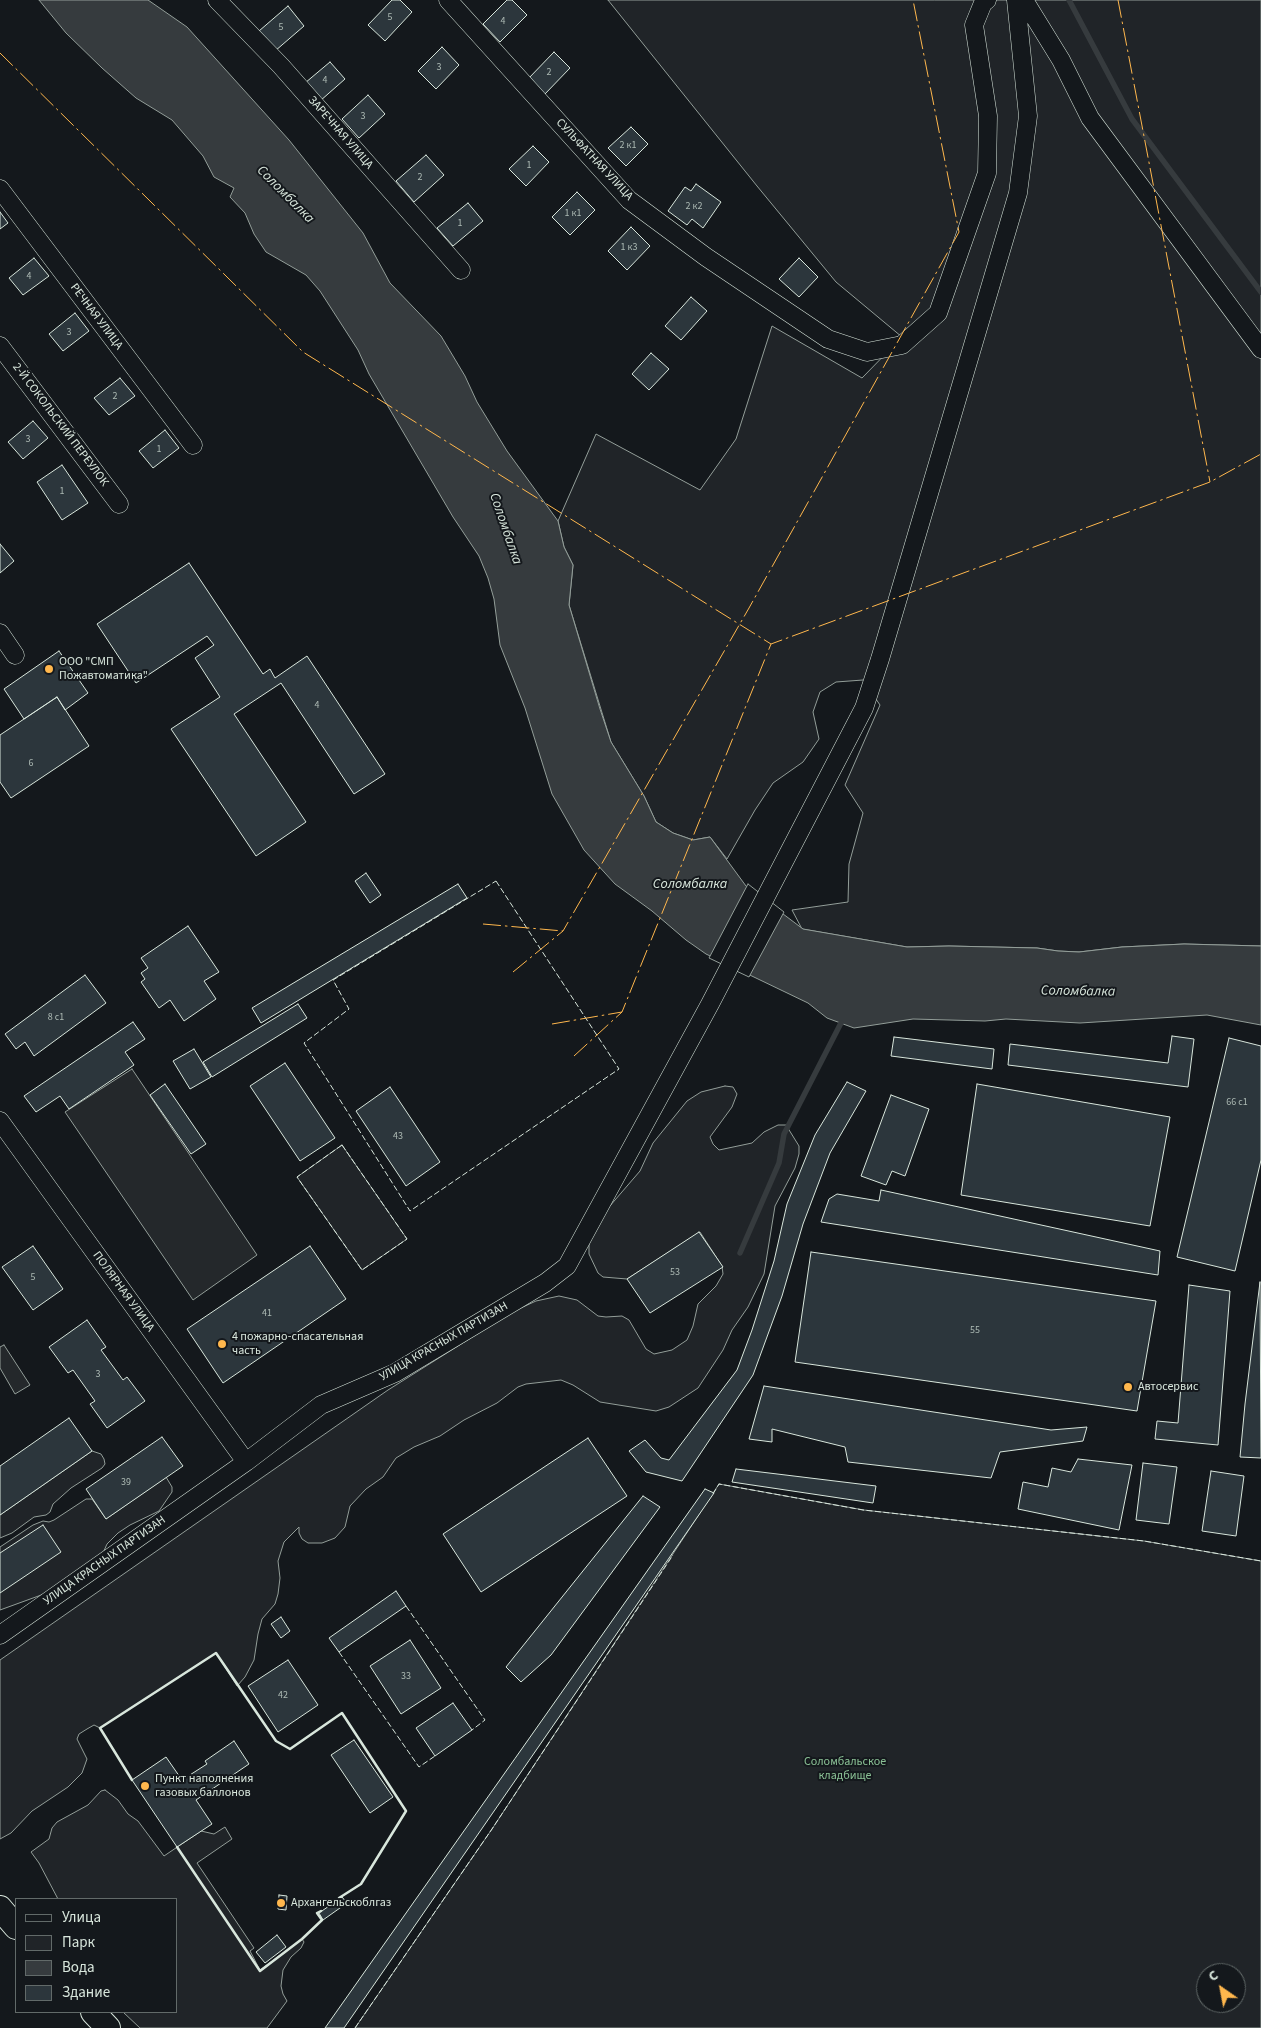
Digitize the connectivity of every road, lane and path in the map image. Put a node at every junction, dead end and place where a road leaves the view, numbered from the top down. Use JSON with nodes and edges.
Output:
{"nodes":[{"id":1,"x":217,"y":0,"type":"edge"},
{"id":2,"x":448,"y":0,"type":"edge"},
{"id":3,"x":987,"y":0,"type":"edge"},
{"id":4,"x":1016,"y":0,"type":"edge"},
{"id":5,"x":1024,"y":0,"type":"edge"},
{"id":6,"x":0,"y":189,"type":"edge"},
{"id":7,"x":461,"y":270,"type":"dead end"},
{"id":8,"x":0,"y":346,"type":"edge"},
{"id":9,"x":1261,"y":349,"type":"edge"},
{"id":10,"x":193,"y":445,"type":"dead end"},
{"id":11,"x":119,"y":504,"type":"dead end"},
{"id":12,"x":0,"y":633,"type":"edge"},
{"id":13,"x":15,"y":655,"type":"dead end"},
{"id":14,"x":0,"y":1121,"type":"edge"},
{"id":15,"x":246,"y":1462,"type":"junction"},
{"id":16,"x":0,"y":1635,"type":"edge"},
{"id":17,"x":0,"y":1908,"type":"edge"},
{"id":18,"x":15,"y":1926,"type":"edge"},
{"id":19,"x":94,"y":2013,"type":"edge"},
{"id":20,"x":108,"y":2028,"type":"edge"}],
"edges":[{"from":1,"to":7,"type":"street","name":"ЗАРЕЧНАЯ УЛИЦА"},
{"from":2,"to":3,"type":"street","name":"СУЛЬФАТНАЯ УЛИЦА"},
{"from":4,"to":15,"type":"street","name":"УЛИЦА КРАСНЫХ ПАРТИЗАН"},
{"from":5,"to":9,"type":"street"},
{"from":6,"to":10,"type":"street","name":"РЕЧНАЯ УЛИЦА"},
{"from":8,"to":11,"type":"street","name":"2-Й СОКОЛЬСКИЙ ПЕРЕУЛОК"},
{"from":12,"to":13,"type":"street"},
{"from":14,"to":15,"type":"street","name":"ПОЛЯРНАЯ УЛИЦА"},
{"from":15,"to":16,"type":"street","name":"УЛИЦА КРАСНЫХ ПАРТИЗАН"},
{"from":17,"to":18,"type":"main road"},
{"from":19,"to":20,"type":"main road"}]}
